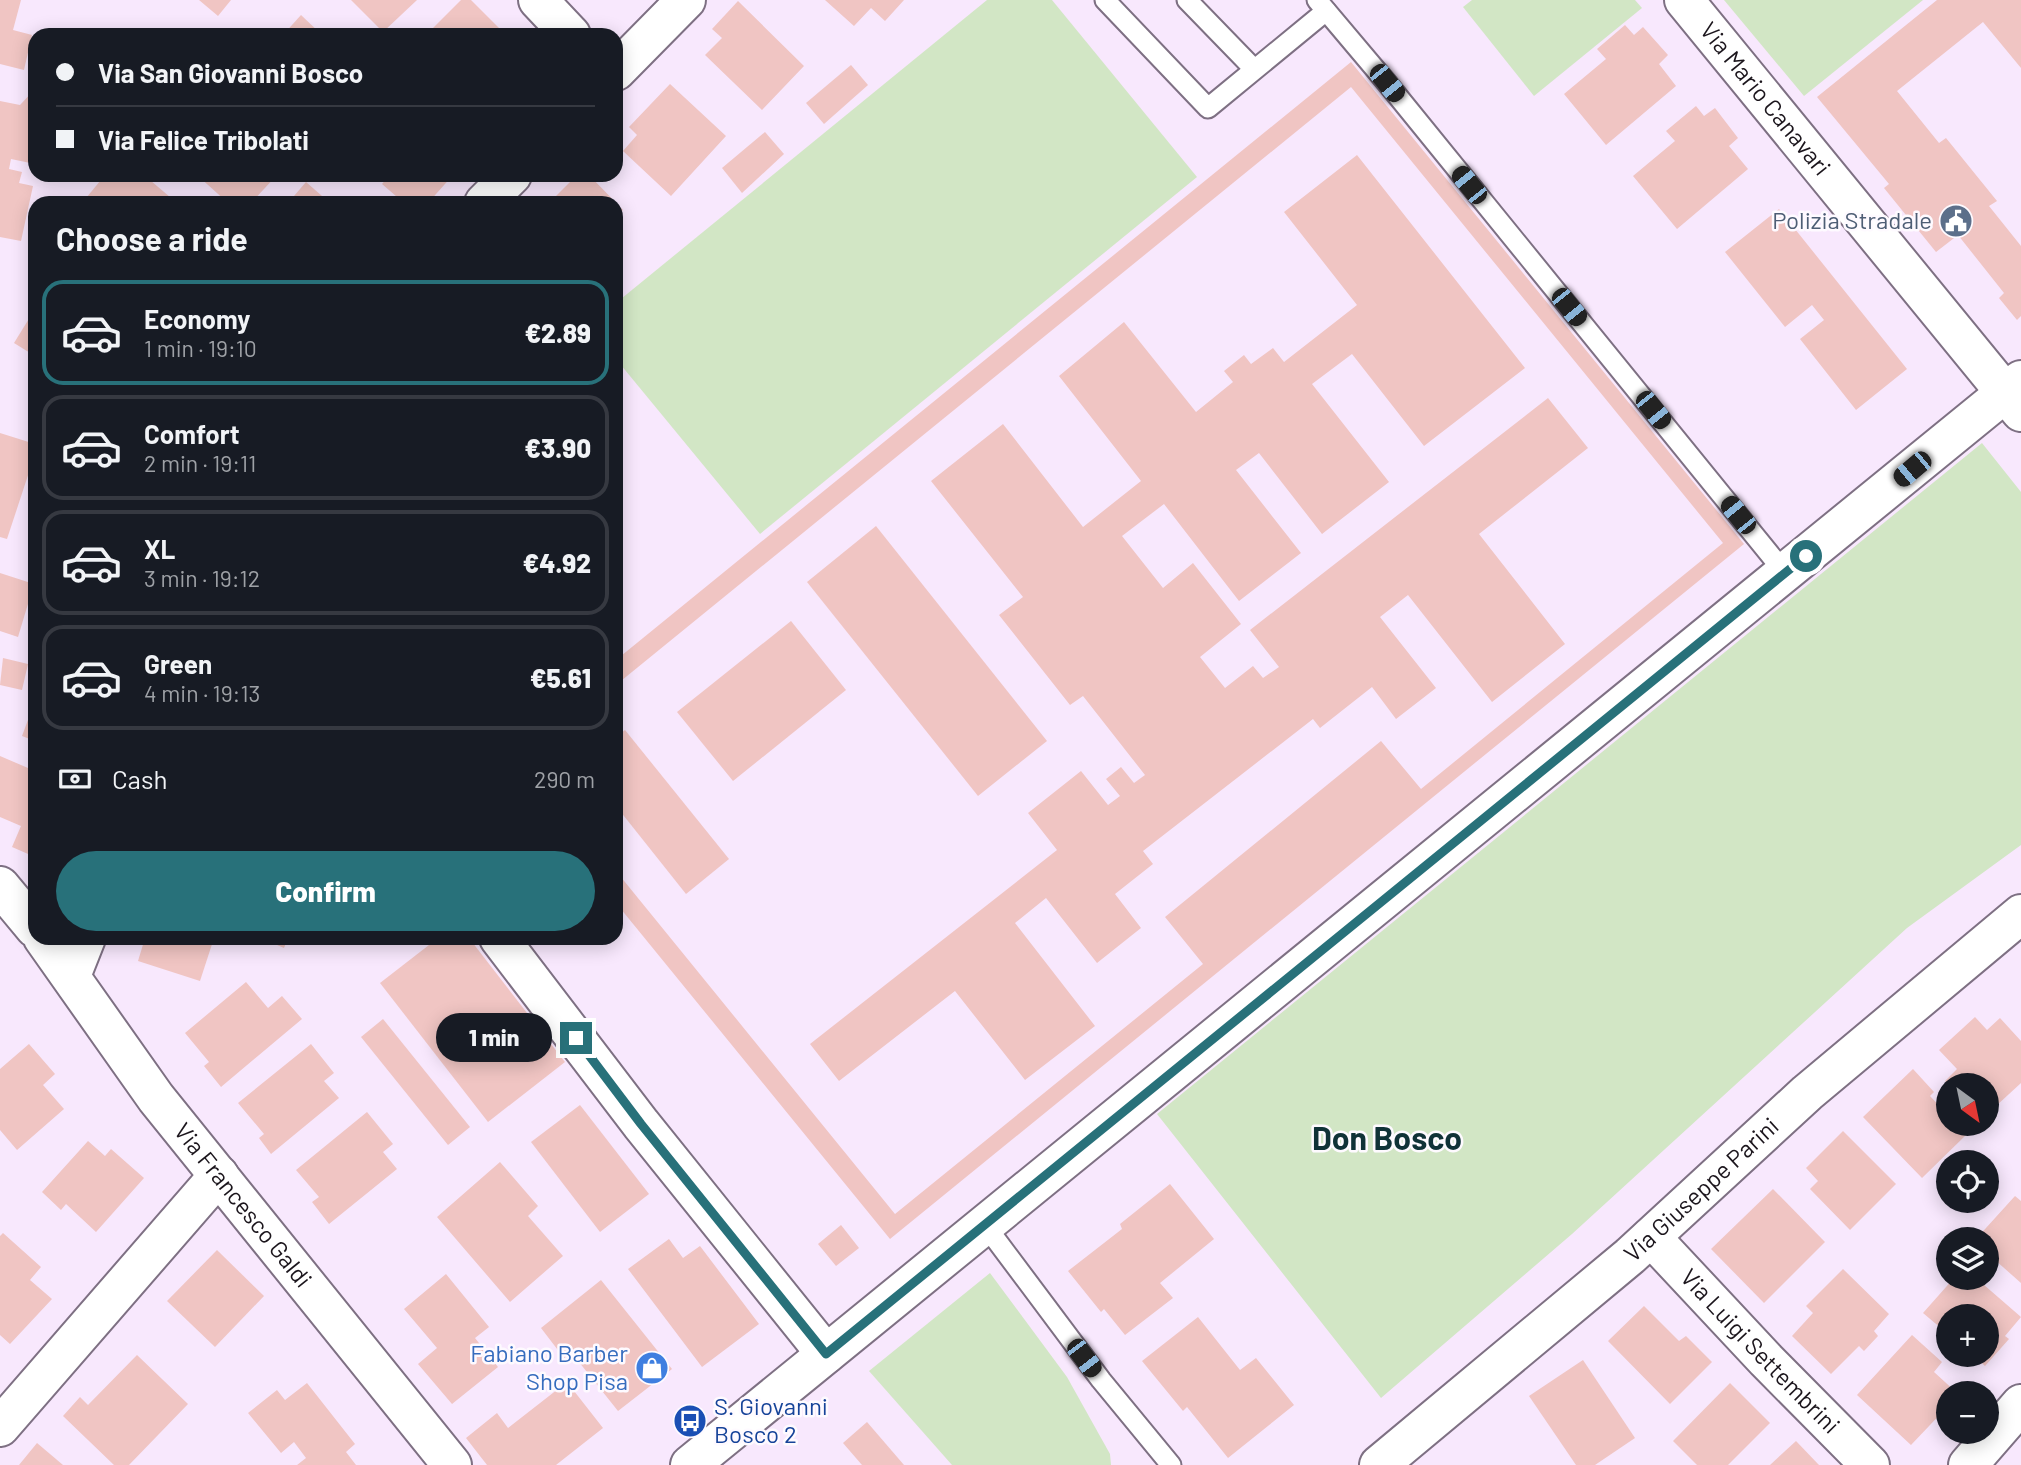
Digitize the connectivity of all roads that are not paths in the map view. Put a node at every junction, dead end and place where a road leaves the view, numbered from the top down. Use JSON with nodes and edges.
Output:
{"nodes":[{"id":1,"x":538,"y":0,"type":"edge"},
{"id":2,"x":686,"y":0,"type":"edge"},
{"id":3,"x":1105,"y":0,"type":"edge"},
{"id":4,"x":1188,"y":0,"type":"edge"},
{"id":5,"x":1684,"y":0,"type":"edge"},
{"id":6,"x":1321,"y":6,"type":"edge"},
{"id":7,"x":564,"y":28,"type":"edge"},
{"id":8,"x":623,"y":64,"type":"edge"},
{"id":9,"x":1254,"y":69,"type":"junction"},
{"id":10,"x":505,"y":182,"type":"edge"},
{"id":11,"x":491,"y":196,"type":"edge"},
{"id":12,"x":2016,"y":395,"type":"edge"},
{"id":13,"x":1785,"y":573,"type":"junction"},
{"id":14,"x":0,"y":886,"type":"edge"},
{"id":15,"x":2021,"y":914,"type":"edge"},
{"id":16,"x":28,"y":920,"type":"edge"},
{"id":17,"x":48,"y":945,"type":"edge"},
{"id":18,"x":83,"y":945,"type":"edge"},
{"id":19,"x":504,"y":945,"type":"edge"},
{"id":20,"x":71,"y":976,"type":"junction"},
{"id":21,"x":219,"y":1175,"type":"junction"},
{"id":22,"x":985,"y":1225,"type":"junction"},
{"id":23,"x":1651,"y":1237,"type":"junction"},
{"id":24,"x":826,"y":1354,"type":"junction"},
{"id":25,"x":2021,"y":1404,"type":"edge"},
{"id":26,"x":0,"y":1427,"type":"edge"},
{"id":27,"x":452,"y":1465,"type":"edge"},
{"id":28,"x":690,"y":1465,"type":"edge"},
{"id":29,"x":1171,"y":1465,"type":"edge"},
{"id":30,"x":1379,"y":1465,"type":"edge"},
{"id":31,"x":1870,"y":1465,"type":"edge"},
{"id":32,"x":1968,"y":1465,"type":"edge"}],
"edges":[{"from":1,"to":7,"type":"street"},
{"from":2,"to":8,"type":"street"},
{"from":3,"to":9,"type":"lane"},
{"from":4,"to":9,"type":"lane"},
{"from":5,"to":12,"type":"street","name":"Via Mario Canavari"},
{"from":6,"to":9,"type":"lane"},
{"from":6,"to":13,"type":"lane"},
{"from":10,"to":11,"type":"street"},
{"from":12,"to":13,"type":"street"},
{"from":13,"to":22,"type":"street"},
{"from":14,"to":16,"type":"street"},
{"from":15,"to":23,"type":"street","name":"Via Giuseppe Parini"},
{"from":17,"to":20,"type":"street","name":"Via Francesco Galdi"},
{"from":18,"to":20,"type":"street"},
{"from":19,"to":24,"type":"street"},
{"from":20,"to":21,"type":"street","name":"Via Francesco Galdi"},
{"from":21,"to":26,"type":"street"},
{"from":21,"to":27,"type":"street","name":"Via Francesco Galdi"},
{"from":22,"to":24,"type":"street"},
{"from":22,"to":29,"type":"lane"},
{"from":23,"to":30,"type":"street","name":"Via Giuseppe Parini"},
{"from":23,"to":31,"type":"street","name":"Via Luigi Settembrini"},
{"from":24,"to":28,"type":"street"},
{"from":25,"to":32,"type":"street"}]}
